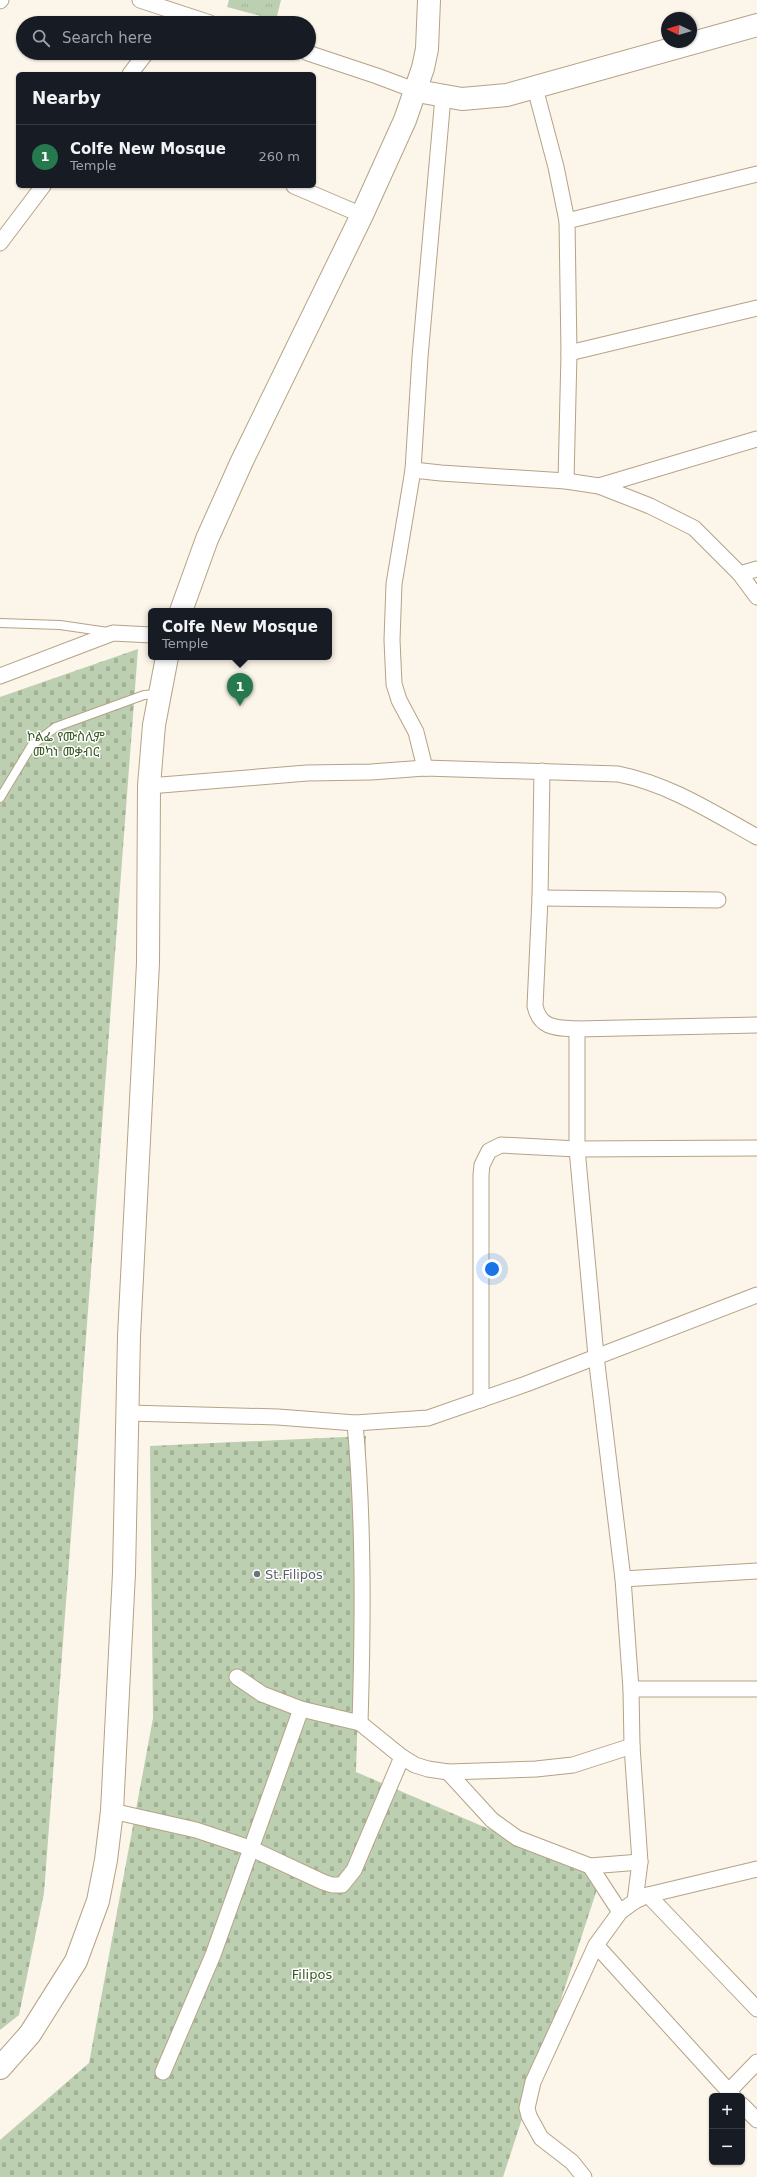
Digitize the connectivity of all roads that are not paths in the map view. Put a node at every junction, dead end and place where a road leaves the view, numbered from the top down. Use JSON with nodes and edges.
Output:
{"nodes":[{"id":1,"x":140,"y":0,"type":"edge"},
{"id":2,"x":429,"y":0,"type":"edge"},
{"id":3,"x":156,"y":3,"type":"edge"},
{"id":4,"x":172,"y":16,"type":"edge"},
{"id":5,"x":757,"y":25,"type":"edge"},
{"id":6,"x":316,"y":56,"type":"edge"},
{"id":7,"x":141,"y":60,"type":"edge"},
{"id":8,"x":132,"y":72,"type":"edge"},
{"id":9,"x":534,"y":88,"type":"junction"},
{"id":10,"x":417,"y":91,"type":"junction"},
{"id":11,"x":444,"y":97,"type":"junction"},
{"id":12,"x":757,"y":174,"type":"edge"},
{"id":13,"x":41,"y":188,"type":"edge"},
{"id":14,"x":299,"y":188,"type":"edge"},
{"id":15,"x":362,"y":215,"type":"junction"},
{"id":16,"x":567,"y":221,"type":"junction"},
{"id":17,"x":0,"y":242,"type":"edge"},
{"id":18,"x":757,"y":308,"type":"edge"},
{"id":19,"x":569,"y":353,"type":"junction"},
{"id":20,"x":757,"y":439,"type":"edge"},
{"id":21,"x":413,"y":470,"type":"junction"},
{"id":22,"x":566,"y":481,"type":"junction"},
{"id":23,"x":598,"y":486,"type":"junction"},
{"id":24,"x":757,"y":569,"type":"edge"},
{"id":25,"x":740,"y":574,"type":"junction"},
{"id":26,"x":757,"y":597,"type":"edge"},
{"id":27,"x":182,"y":608,"type":"edge"},
{"id":28,"x":0,"y":623,"type":"edge"},
{"id":29,"x":113,"y":633,"type":"junction"},
{"id":30,"x":148,"y":635,"type":"edge"},
{"id":31,"x":165,"y":660,"type":"edge"},
{"id":32,"x":0,"y":676,"type":"edge"},
{"id":33,"x":159,"y":694,"type":"junction"},
{"id":34,"x":425,"y":768,"type":"junction"},
{"id":35,"x":542,"y":771,"type":"junction"},
{"id":36,"x":149,"y":786,"type":"junction"},
{"id":37,"x":0,"y":798,"type":"edge"},
{"id":38,"x":757,"y":836,"type":"edge"},
{"id":39,"x":540,"y":898,"type":"junction"},
{"id":40,"x":718,"y":900,"type":"dead end"},
{"id":41,"x":757,"y":1025,"type":"edge"},
{"id":42,"x":577,"y":1029,"type":"junction"},
{"id":43,"x":757,"y":1148,"type":"edge"},
{"id":44,"x":578,"y":1149,"type":"junction"},
{"id":45,"x":757,"y":1295,"type":"edge"},
{"id":46,"x":596,"y":1356,"type":"junction"},
{"id":47,"x":481,"y":1400,"type":"junction"},
{"id":48,"x":128,"y":1413,"type":"junction"},
{"id":49,"x":355,"y":1423,"type":"junction"},
{"id":50,"x":757,"y":1571,"type":"edge"},
{"id":51,"x":623,"y":1580,"type":"junction"},
{"id":52,"x":237,"y":1677,"type":"dead end"},
{"id":53,"x":631,"y":1689,"type":"junction"},
{"id":54,"x":757,"y":1689,"type":"edge"},
{"id":55,"x":301,"y":1709,"type":"junction"},
{"id":56,"x":360,"y":1723,"type":"junction"},
{"id":57,"x":632,"y":1746,"type":"junction"},
{"id":58,"x":402,"y":1757,"type":"junction"},
{"id":59,"x":448,"y":1772,"type":"junction"},
{"id":60,"x":112,"y":1811,"type":"junction"},
{"id":61,"x":250,"y":1848,"type":"junction"},
{"id":62,"x":640,"y":1862,"type":"junction"},
{"id":63,"x":590,"y":1866,"type":"junction"},
{"id":64,"x":757,"y":1869,"type":"edge"},
{"id":65,"x":641,"y":1898,"type":"junction"},
{"id":66,"x":620,"y":1912,"type":"junction"},
{"id":67,"x":596,"y":1945,"type":"junction"},
{"id":68,"x":757,"y":2009,"type":"edge"},
{"id":69,"x":757,"y":2062,"type":"edge"},
{"id":70,"x":0,"y":2068,"type":"edge"},
{"id":71,"x":163,"y":2072,"type":"dead end"},
{"id":72,"x":730,"y":2093,"type":"edge"},
{"id":73,"x":732,"y":2093,"type":"edge"},
{"id":74,"x":745,"y":2108,"type":"edge"},
{"id":75,"x":757,"y":2120,"type":"edge"},
{"id":76,"x":572,"y":2162,"type":"junction"},
{"id":77,"x":576,"y":2177,"type":"edge"},
{"id":78,"x":584,"y":2177,"type":"edge"}],
"edges":[{"from":1,"to":3,"type":"street"},
{"from":2,"to":10,"type":"street"},
{"from":3,"to":4,"type":"street"},
{"from":5,"to":9,"type":"street"},
{"from":6,"to":10,"type":"street"},
{"from":7,"to":8,"type":"street"},
{"from":9,"to":11,"type":"street"},
{"from":9,"to":16,"type":"street"},
{"from":10,"to":11,"type":"street"},
{"from":10,"to":15,"type":"street"},
{"from":11,"to":21,"type":"street"},
{"from":12,"to":16,"type":"street"},
{"from":13,"to":17,"type":"street"},
{"from":14,"to":15,"type":"street"},
{"from":15,"to":27,"type":"street"},
{"from":16,"to":19,"type":"street"},
{"from":18,"to":19,"type":"street"},
{"from":19,"to":22,"type":"street"},
{"from":20,"to":23,"type":"street"},
{"from":21,"to":22,"type":"street"},
{"from":21,"to":34,"type":"street"},
{"from":22,"to":23,"type":"street"},
{"from":23,"to":25,"type":"street"},
{"from":24,"to":25,"type":"street"},
{"from":25,"to":26,"type":"street"},
{"from":28,"to":29,"type":"lane"},
{"from":29,"to":30,"type":"street"},
{"from":29,"to":32,"type":"street"},
{"from":31,"to":33,"type":"street"},
{"from":33,"to":36,"type":"street"},
{"from":33,"to":37,"type":"lane"},
{"from":34,"to":35,"type":"street"},
{"from":34,"to":36,"type":"street"},
{"from":35,"to":38,"type":"street"},
{"from":35,"to":39,"type":"street"},
{"from":36,"to":48,"type":"street"},
{"from":39,"to":40,"type":"street"},
{"from":39,"to":42,"type":"street"},
{"from":41,"to":42,"type":"street"},
{"from":42,"to":44,"type":"street"},
{"from":43,"to":44,"type":"street"},
{"from":44,"to":46,"type":"street"},
{"from":44,"to":47,"type":"street"},
{"from":45,"to":46,"type":"street"},
{"from":46,"to":47,"type":"street"},
{"from":46,"to":51,"type":"street"},
{"from":47,"to":49,"type":"street"},
{"from":48,"to":49,"type":"street"},
{"from":48,"to":60,"type":"street"},
{"from":49,"to":56,"type":"street"},
{"from":50,"to":51,"type":"street"},
{"from":51,"to":53,"type":"street"},
{"from":52,"to":55,"type":"street"},
{"from":53,"to":54,"type":"street"},
{"from":53,"to":57,"type":"street"},
{"from":55,"to":56,"type":"street"},
{"from":55,"to":61,"type":"street"},
{"from":56,"to":58,"type":"street"},
{"from":57,"to":59,"type":"street"},
{"from":57,"to":62,"type":"street"},
{"from":58,"to":59,"type":"street"},
{"from":58,"to":61,"type":"street"},
{"from":59,"to":63,"type":"street"},
{"from":60,"to":61,"type":"street"},
{"from":60,"to":70,"type":"street"},
{"from":61,"to":71,"type":"street"},
{"from":62,"to":63,"type":"street"},
{"from":62,"to":65,"type":"street"},
{"from":63,"to":66,"type":"street"},
{"from":64,"to":65,"type":"street"},
{"from":65,"to":66,"type":"street"},
{"from":65,"to":68,"type":"street"},
{"from":66,"to":67,"type":"street"},
{"from":67,"to":72,"type":"street"},
{"from":67,"to":76,"type":"street"},
{"from":69,"to":73,"type":"street"},
{"from":74,"to":75,"type":"street"},
{"from":76,"to":77,"type":"street"},
{"from":76,"to":78,"type":"street"}]}
